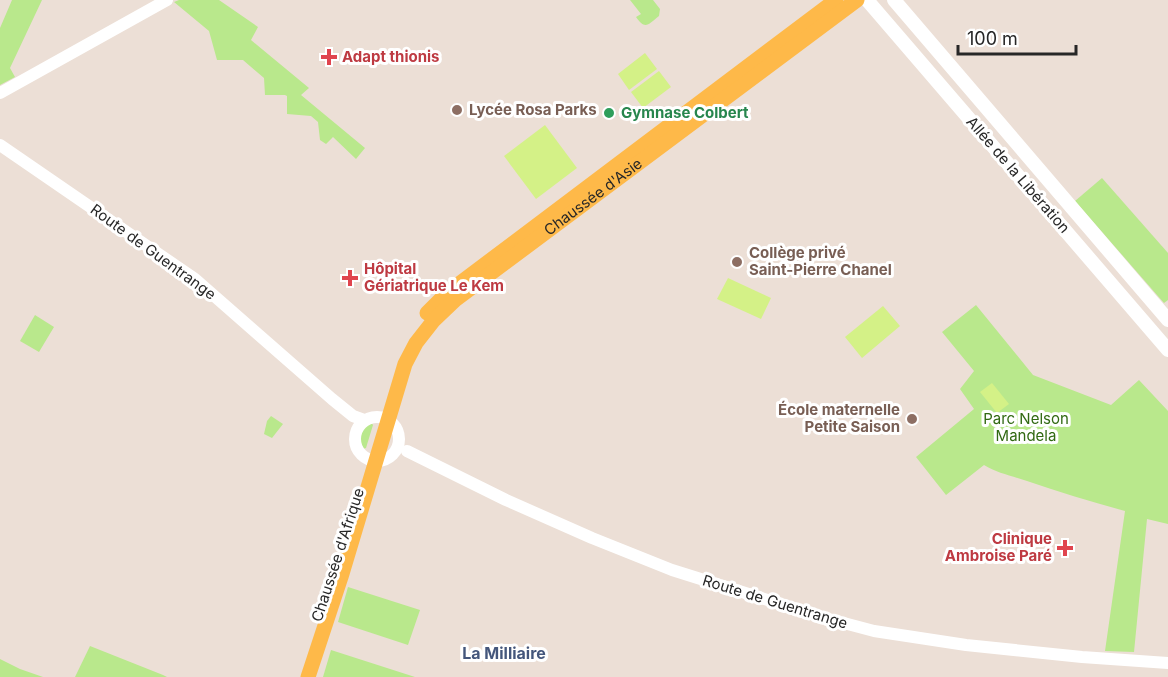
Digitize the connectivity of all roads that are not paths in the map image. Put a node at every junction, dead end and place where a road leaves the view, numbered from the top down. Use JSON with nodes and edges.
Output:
{"nodes":[{"id":1,"x":167,"y":0,"type":"edge"},
{"id":2,"x":836,"y":0,"type":"edge"},
{"id":3,"x":858,"y":0,"type":"edge"},
{"id":4,"x":867,"y":0,"type":"edge"},
{"id":5,"x":894,"y":0,"type":"edge"},
{"id":6,"x":0,"y":93,"type":"edge"},
{"id":7,"x":0,"y":145,"type":"edge"},
{"id":8,"x":1168,"y":320,"type":"edge"},
{"id":9,"x":1168,"y":350,"type":"edge"},
{"id":10,"x":368,"y":420,"type":"junction"},
{"id":11,"x":379,"y":435,"type":"joint"},
{"id":12,"x":401,"y":449,"type":"junction"},
{"id":13,"x":371,"y":460,"type":"junction"},
{"id":14,"x":1168,"y":663,"type":"edge"},
{"id":15,"x":298,"y":677,"type":"edge"},
{"id":16,"x":308,"y":677,"type":"edge"}],
"edges":[{"from":1,"to":6,"type":"street"},
{"from":2,"to":10,"type":"main road","name":"Chaussée d'Asie"},
{"from":3,"to":10,"type":"main road","name":"Chaussée d'Asie"},
{"from":4,"to":9,"type":"main road","name":"Allée de la Libération"},
{"from":5,"to":8,"type":"main road","name":"Allée de la Libération"},
{"from":7,"to":10,"type":"street","name":"Route de Guentrange"},
{"from":10,"to":11,"type":"main road","name":"Chaussée d'Asie"},
{"from":10,"to":12,"type":"street"},
{"from":10,"to":13,"type":"street"},
{"from":11,"to":13,"type":"main road","name":"Chaussée d'Afrique"},
{"from":12,"to":13,"type":"street"},
{"from":12,"to":14,"type":"street","name":"Route de Guentrange"},
{"from":13,"to":15,"type":"main road","name":"Chaussée d'Afrique"},
{"from":13,"to":16,"type":"main road","name":"Chaussée d'Afrique"}]}
